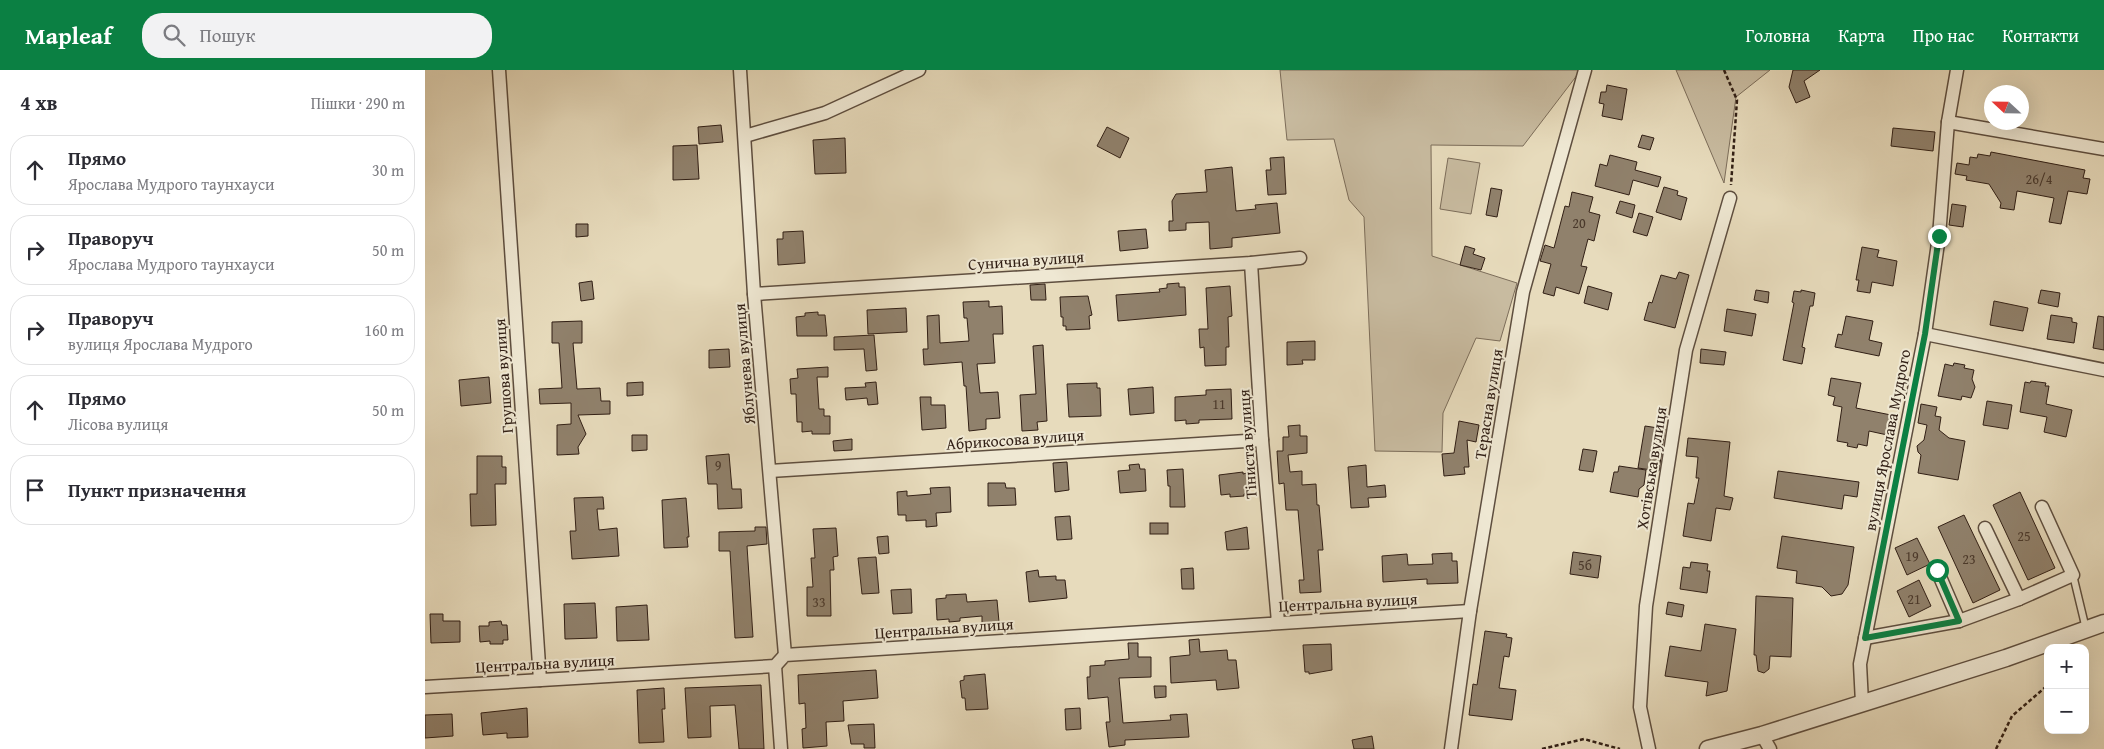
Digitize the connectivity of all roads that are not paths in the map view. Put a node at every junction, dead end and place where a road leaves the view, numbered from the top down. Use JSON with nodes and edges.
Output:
{"nodes":[{"id":1,"x":499,"y":70,"type":"edge"},
{"id":2,"x":740,"y":70,"type":"edge"},
{"id":3,"x":919,"y":70,"type":"edge"},
{"id":4,"x":1585,"y":70,"type":"edge"},
{"id":5,"x":1957,"y":70,"type":"edge"},
{"id":6,"x":1948,"y":122,"type":"junction"},
{"id":7,"x":745,"y":136,"type":"junction"},
{"id":8,"x":2104,"y":149,"type":"edge"},
{"id":9,"x":1731,"y":198,"type":"road end"},
{"id":10,"x":1300,"y":258,"type":"dead end"},
{"id":11,"x":1251,"y":263,"type":"junction"},
{"id":12,"x":754,"y":294,"type":"junction"},
{"id":13,"x":1925,"y":334,"type":"junction"},
{"id":14,"x":2104,"y":370,"type":"edge"},
{"id":15,"x":1262,"y":440,"type":"junction"},
{"id":16,"x":770,"y":471,"type":"junction"},
{"id":17,"x":2042,"y":507,"type":"dead end"},
{"id":18,"x":1985,"y":528,"type":"dead end"},
{"id":19,"x":1937,"y":570,"type":"dead end"},
{"id":20,"x":2073,"y":575,"type":"junction"},
{"id":21,"x":2019,"y":600,"type":"junction"},
{"id":22,"x":1470,"y":611,"type":"junction"},
{"id":23,"x":1959,"y":621,"type":"junction"},
{"id":24,"x":1278,"y":622,"type":"junction"},
{"id":25,"x":2104,"y":623,"type":"edge"},
{"id":26,"x":2086,"y":630,"type":"junction"},
{"id":27,"x":1865,"y":638,"type":"junction"},
{"id":28,"x":785,"y":655,"type":"junction"},
{"id":29,"x":775,"y":666,"type":"junction"},
{"id":30,"x":540,"y":680,"type":"junction"},
{"id":31,"x":425,"y":687,"type":"edge"},
{"id":32,"x":1862,"y":703,"type":"junction"},
{"id":33,"x":1762,"y":735,"type":"junction"},
{"id":34,"x":781,"y":749,"type":"edge"},
{"id":35,"x":1451,"y":749,"type":"edge"},
{"id":36,"x":1649,"y":749,"type":"edge"},
{"id":37,"x":1708,"y":749,"type":"edge"},
{"id":38,"x":1770,"y":749,"type":"edge"}],
"edges":[{"from":1,"to":30,"type":"street","name":"Грушова вулиця"},
{"from":2,"to":7,"type":"street","name":"Яблунева вулиця"},
{"from":3,"to":7,"type":"street"},
{"from":4,"to":22,"type":"street","name":"Терасна вулиця"},
{"from":5,"to":6,"type":"street"},
{"from":6,"to":8,"type":"street"},
{"from":6,"to":13,"type":"street"},
{"from":7,"to":12,"type":"street","name":"Яблунева вулиця"},
{"from":9,"to":36,"type":"street","name":"Хотівська вулиця"},
{"from":10,"to":11,"type":"street","name":"Сунична вулиця"},
{"from":11,"to":12,"type":"street","name":"Сунична вулиця"},
{"from":11,"to":15,"type":"street","name":"Тіниста вулиця"},
{"from":12,"to":16,"type":"street","name":"Яблунева вулиця"},
{"from":13,"to":14,"type":"street","name":"вулиця Ярослава Мудрого"},
{"from":13,"to":27,"type":"street","name":"вулиця Ярослава Мудрого"},
{"from":15,"to":16,"type":"street","name":"Абрикосова вулиця"},
{"from":15,"to":24,"type":"street","name":"Тіниста вулиця"},
{"from":16,"to":28,"type":"street","name":"Яблунева вулиця"},
{"from":17,"to":20,"type":"street"},
{"from":18,"to":21,"type":"street"},
{"from":19,"to":23,"type":"street"},
{"from":20,"to":21,"type":"street"},
{"from":20,"to":26,"type":"lane"},
{"from":21,"to":23,"type":"street"},
{"from":22,"to":24,"type":"street","name":"Центральна вулиця"},
{"from":22,"to":35,"type":"street","name":"Терасна вулиця"},
{"from":23,"to":27,"type":"street"},
{"from":24,"to":28,"type":"street","name":"Центральна вулиця"},
{"from":25,"to":26,"type":"street"},
{"from":26,"to":32,"type":"street"},
{"from":27,"to":32,"type":"street","name":"вулиця Ярослава Мудрого"},
{"from":28,"to":29,"type":"street"},
{"from":29,"to":30,"type":"street","name":"Центральна вулиця"},
{"from":29,"to":34,"type":"street"},
{"from":30,"to":31,"type":"street","name":"Центральна вулиця"},
{"from":32,"to":33,"type":"street"},
{"from":33,"to":37,"type":"street"},
{"from":33,"to":38,"type":"street"}]}
